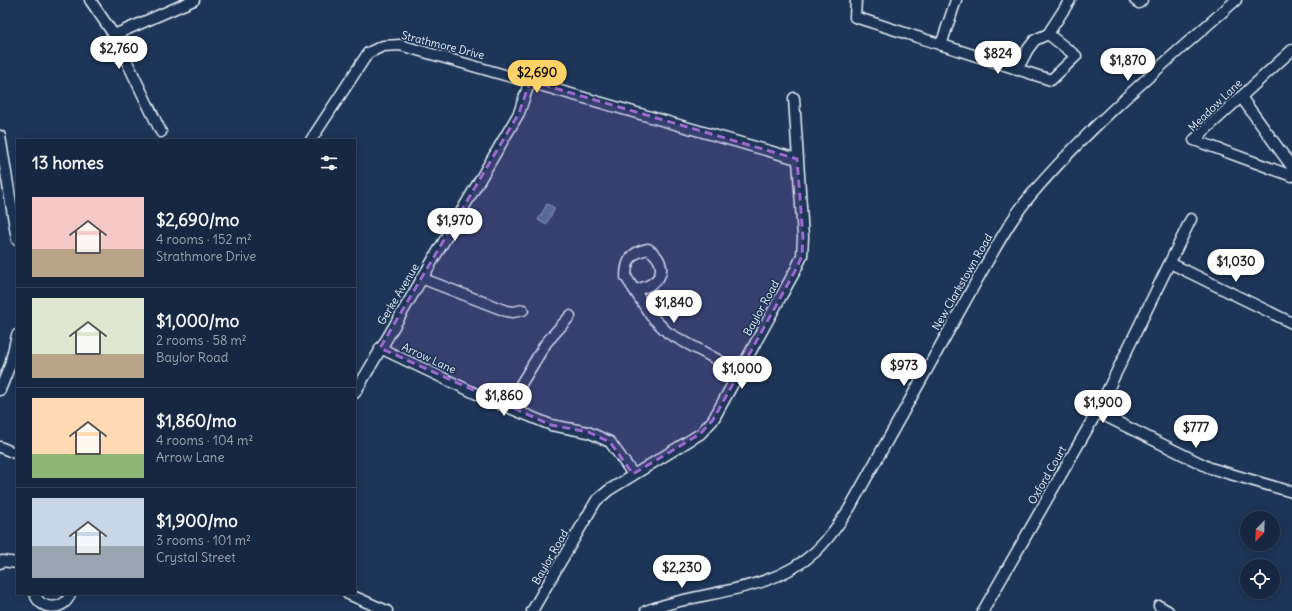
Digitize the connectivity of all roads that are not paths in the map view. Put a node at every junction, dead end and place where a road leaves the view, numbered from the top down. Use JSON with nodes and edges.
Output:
{"nodes":[{"id":1,"x":90,"y":0,"type":"edge"},
{"id":2,"x":194,"y":0,"type":"edge"},
{"id":3,"x":856,"y":0,"type":"edge"},
{"id":4,"x":956,"y":0,"type":"edge"},
{"id":5,"x":1070,"y":0,"type":"edge"},
{"id":6,"x":1135,"y":0,"type":"edge"},
{"id":7,"x":1142,"y":0,"type":"edge"},
{"id":8,"x":1236,"y":0,"type":"edge"},
{"id":9,"x":1048,"y":34,"type":"junction"},
{"id":10,"x":114,"y":35,"type":"junction"},
{"id":11,"x":941,"y":46,"type":"junction"},
{"id":12,"x":1292,"y":50,"type":"edge"},
{"id":13,"x":1018,"y":70,"type":"junction"},
{"id":14,"x":530,"y":81,"type":"junction"},
{"id":15,"x":1241,"y":97,"type":"junction"},
{"id":16,"x":794,"y":98,"type":"dead end"},
{"id":17,"x":161,"y":132,"type":"dead end"},
{"id":18,"x":0,"y":136,"type":"edge"},
{"id":19,"x":312,"y":139,"type":"edge"},
{"id":20,"x":797,"y":159,"type":"junction"},
{"id":21,"x":1292,"y":167,"type":"edge"},
{"id":22,"x":1292,"y":176,"type":"edge"},
{"id":23,"x":1191,"y":219,"type":"dead end"},
{"id":24,"x":16,"y":234,"type":"edge"},
{"id":25,"x":1170,"y":263,"type":"junction"},
{"id":26,"x":421,"y":278,"type":"junction"},
{"id":27,"x":636,"y":290,"type":"dead end"},
{"id":28,"x":523,"y":310,"type":"dead end"},
{"id":29,"x":570,"y":316,"type":"dead end"},
{"id":30,"x":1292,"y":323,"type":"edge"},
{"id":31,"x":16,"y":339,"type":"edge"},
{"id":32,"x":380,"y":348,"type":"junction"},
{"id":33,"x":740,"y":372,"type":"junction"},
{"id":34,"x":0,"y":390,"type":"edge"},
{"id":35,"x":356,"y":391,"type":"edge"},
{"id":36,"x":507,"y":406,"type":"junction"},
{"id":37,"x":1097,"y":412,"type":"junction"},
{"id":38,"x":0,"y":447,"type":"edge"},
{"id":39,"x":16,"y":454,"type":"edge"},
{"id":40,"x":633,"y":474,"type":"junction"},
{"id":41,"x":1292,"y":492,"type":"edge"},
{"id":42,"x":0,"y":563,"type":"edge"},
{"id":43,"x":16,"y":563,"type":"edge"},
{"id":44,"x":35,"y":595,"type":"edge"},
{"id":45,"x":69,"y":595,"type":"edge"},
{"id":46,"x":350,"y":595,"type":"edge"},
{"id":47,"x":387,"y":611,"type":"edge"},
{"id":48,"x":532,"y":611,"type":"edge"},
{"id":49,"x":646,"y":611,"type":"edge"},
{"id":50,"x":983,"y":611,"type":"edge"}],
"edges":[{"from":1,"to":10,"type":"street"},
{"from":2,"to":10,"type":"street"},
{"from":3,"to":11,"type":"street"},
{"from":4,"to":11,"type":"street"},
{"from":5,"to":9,"type":"street"},
{"from":6,"to":7,"type":"street"},
{"from":8,"to":49,"type":"street","name":"New Clarkstown Road"},
{"from":9,"to":13,"type":"street"},
{"from":9,"to":13,"type":"street"},
{"from":10,"to":17,"type":"street"},
{"from":11,"to":13,"type":"street"},
{"from":12,"to":15,"type":"street","name":"Meadow Lane"},
{"from":14,"to":19,"type":"street","name":"Strathmore Drive"},
{"from":14,"to":20,"type":"street","name":"Strathmore Drive"},
{"from":14,"to":26,"type":"street","name":"Gerke Avenue"},
{"from":15,"to":21,"type":"street"},
{"from":15,"to":22,"type":"street","name":"Meadow Lane"},
{"from":16,"to":20,"type":"street","name":"Baylor Road"},
{"from":18,"to":24,"type":"street"},
{"from":20,"to":33,"type":"street","name":"Baylor Road"},
{"from":23,"to":25,"type":"street","name":"Oxford Court"},
{"from":25,"to":30,"type":"street"},
{"from":25,"to":37,"type":"street","name":"Oxford Court"},
{"from":26,"to":28,"type":"street"},
{"from":26,"to":32,"type":"street","name":"Gerke Avenue"},
{"from":27,"to":33,"type":"street"},
{"from":29,"to":36,"type":"street"},
{"from":31,"to":34,"type":"street"},
{"from":32,"to":35,"type":"street","name":"Gerke Avenue"},
{"from":32,"to":36,"type":"street","name":"Arrow Lane"},
{"from":33,"to":40,"type":"street","name":"Baylor Road"},
{"from":36,"to":40,"type":"street","name":"Arrow Lane"},
{"from":37,"to":41,"type":"street"},
{"from":37,"to":50,"type":"street","name":"Oxford Court"},
{"from":38,"to":39,"type":"street"},
{"from":40,"to":48,"type":"street","name":"Baylor Road"},
{"from":42,"to":43,"type":"street"},
{"from":44,"to":45,"type":"street"},
{"from":46,"to":47,"type":"street"}]}
